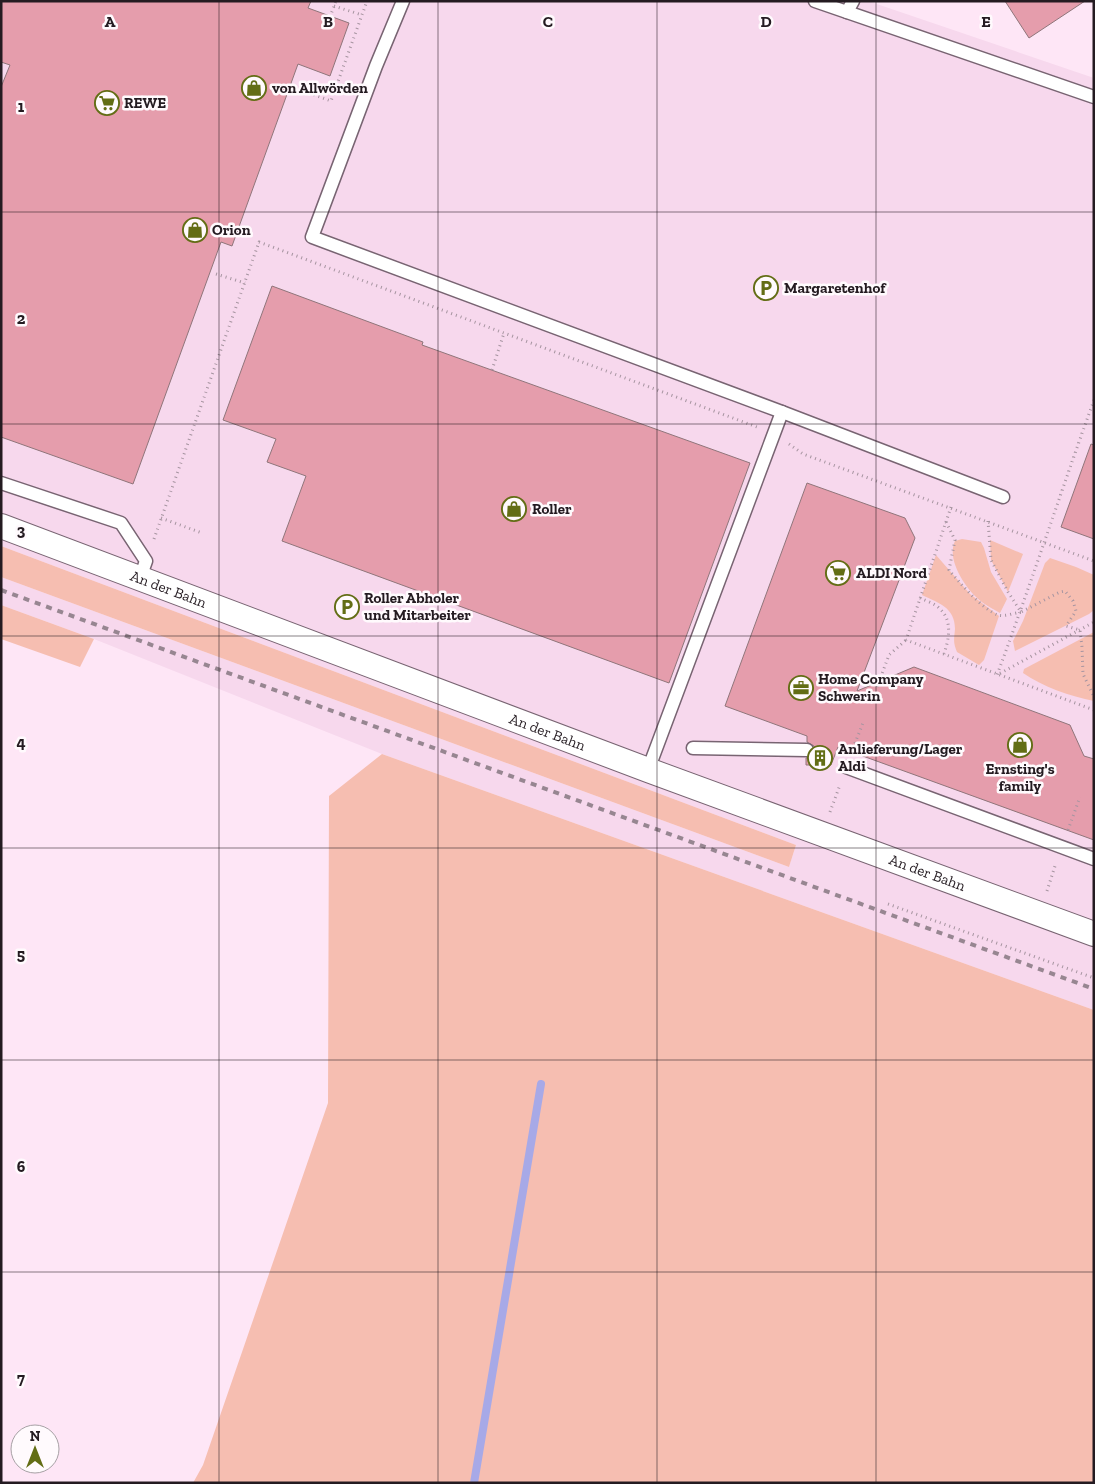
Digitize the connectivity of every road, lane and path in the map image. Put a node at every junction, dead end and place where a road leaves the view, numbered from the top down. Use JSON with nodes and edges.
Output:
{"nodes":[{"id":1,"x":336,"y":1,"type":"edge"},
{"id":2,"x":367,"y":1,"type":"edge"},
{"id":3,"x":403,"y":1,"type":"edge"},
{"id":4,"x":814,"y":1,"type":"edge"},
{"id":5,"x":334,"y":6,"type":"junction"},
{"id":6,"x":850,"y":7,"type":"edge"},
{"id":7,"x":362,"y":15,"type":"junction"},
{"id":8,"x":330,"y":17,"type":"dead end"},
{"id":9,"x":309,"y":93,"type":"dead end"},
{"id":10,"x":1094,"y":97,"type":"edge"},
{"id":11,"x":216,"y":274,"type":"dead end"},
{"id":12,"x":244,"y":283,"type":"junction"},
{"id":13,"x":504,"y":333,"type":"junction"},
{"id":14,"x":492,"y":370,"type":"dead end"},
{"id":15,"x":1094,"y":400,"type":"edge"},
{"id":16,"x":782,"y":412,"type":"junction"},
{"id":17,"x":775,"y":434,"type":"junction"},
{"id":18,"x":1,"y":482,"type":"edge"},
{"id":19,"x":1003,"y":496,"type":"dead end"},
{"id":20,"x":951,"y":507,"type":"junction"},
{"id":21,"x":161,"y":518,"type":"junction"},
{"id":22,"x":988,"y":521,"type":"junction"},
{"id":23,"x":946,"y":522,"type":"junction"},
{"id":24,"x":1,"y":526,"type":"edge"},
{"id":25,"x":202,"y":533,"type":"dead end"},
{"id":26,"x":1043,"y":542,"type":"junction"},
{"id":27,"x":1094,"y":561,"type":"edge"},
{"id":28,"x":143,"y":570,"type":"junction"},
{"id":29,"x":920,"y":598,"type":"junction"},
{"id":30,"x":1021,"y":612,"type":"junction"},
{"id":31,"x":1094,"y":622,"type":"edge"},
{"id":32,"x":1080,"y":630,"type":"junction"},
{"id":33,"x":906,"y":640,"type":"junction"},
{"id":34,"x":944,"y":654,"type":"junction"},
{"id":35,"x":997,"y":675,"type":"junction"},
{"id":36,"x":877,"y":687,"type":"dead end"},
{"id":37,"x":1094,"y":697,"type":"edge"},
{"id":38,"x":1094,"y":710,"type":"edge"},
{"id":39,"x":693,"y":748,"type":"dead end"},
{"id":40,"x":807,"y":750,"type":"dead end"},
{"id":41,"x":846,"y":768,"type":"dead end"},
{"id":42,"x":648,"y":770,"type":"junction"},
{"id":43,"x":1094,"y":859,"type":"edge"},
{"id":44,"x":888,"y":904,"type":"dead end"},
{"id":45,"x":1094,"y":934,"type":"edge"},
{"id":46,"x":1094,"y":978,"type":"edge"}],
"edges":[{"from":1,"to":5,"type":"path"},
{"from":2,"to":7,"type":"path"},
{"from":3,"to":16,"type":"lane"},
{"from":4,"to":6,"type":"lane"},
{"from":5,"to":7,"type":"path"},
{"from":5,"to":8,"type":"path"},
{"from":6,"to":10,"type":"lane"},
{"from":7,"to":9,"type":"path"},
{"from":11,"to":12,"type":"path"},
{"from":12,"to":13,"type":"path"},
{"from":12,"to":21,"type":"path"},
{"from":13,"to":14,"type":"path"},
{"from":13,"to":17,"type":"path"},
{"from":15,"to":26,"type":"path"},
{"from":16,"to":17,"type":"lane"},
{"from":16,"to":19,"type":"lane"},
{"from":17,"to":20,"type":"path"},
{"from":17,"to":42,"type":"lane"},
{"from":18,"to":28,"type":"lane"},
{"from":20,"to":22,"type":"path"},
{"from":20,"to":23,"type":"path"},
{"from":21,"to":25,"type":"path"},
{"from":21,"to":28,"type":"path"},
{"from":22,"to":26,"type":"path"},
{"from":22,"to":30,"type":"path"},
{"from":23,"to":29,"type":"path"},
{"from":23,"to":30,"type":"path"},
{"from":24,"to":28,"type":"street","name":"An der Bahn"},
{"from":26,"to":27,"type":"path"},
{"from":26,"to":30,"type":"path"},
{"from":28,"to":42,"type":"street","name":"An der Bahn"},
{"from":29,"to":33,"type":"path"},
{"from":29,"to":34,"type":"path"},
{"from":30,"to":32,"type":"path"},
{"from":30,"to":35,"type":"path"},
{"from":31,"to":32,"type":"path"},
{"from":32,"to":35,"type":"path"},
{"from":32,"to":37,"type":"path"},
{"from":33,"to":34,"type":"path"},
{"from":33,"to":36,"type":"path"},
{"from":34,"to":35,"type":"path"},
{"from":35,"to":38,"type":"path"},
{"from":39,"to":40,"type":"lane"},
{"from":41,"to":43,"type":"lane"},
{"from":42,"to":45,"type":"street","name":"An der Bahn"},
{"from":44,"to":46,"type":"path"}]}
